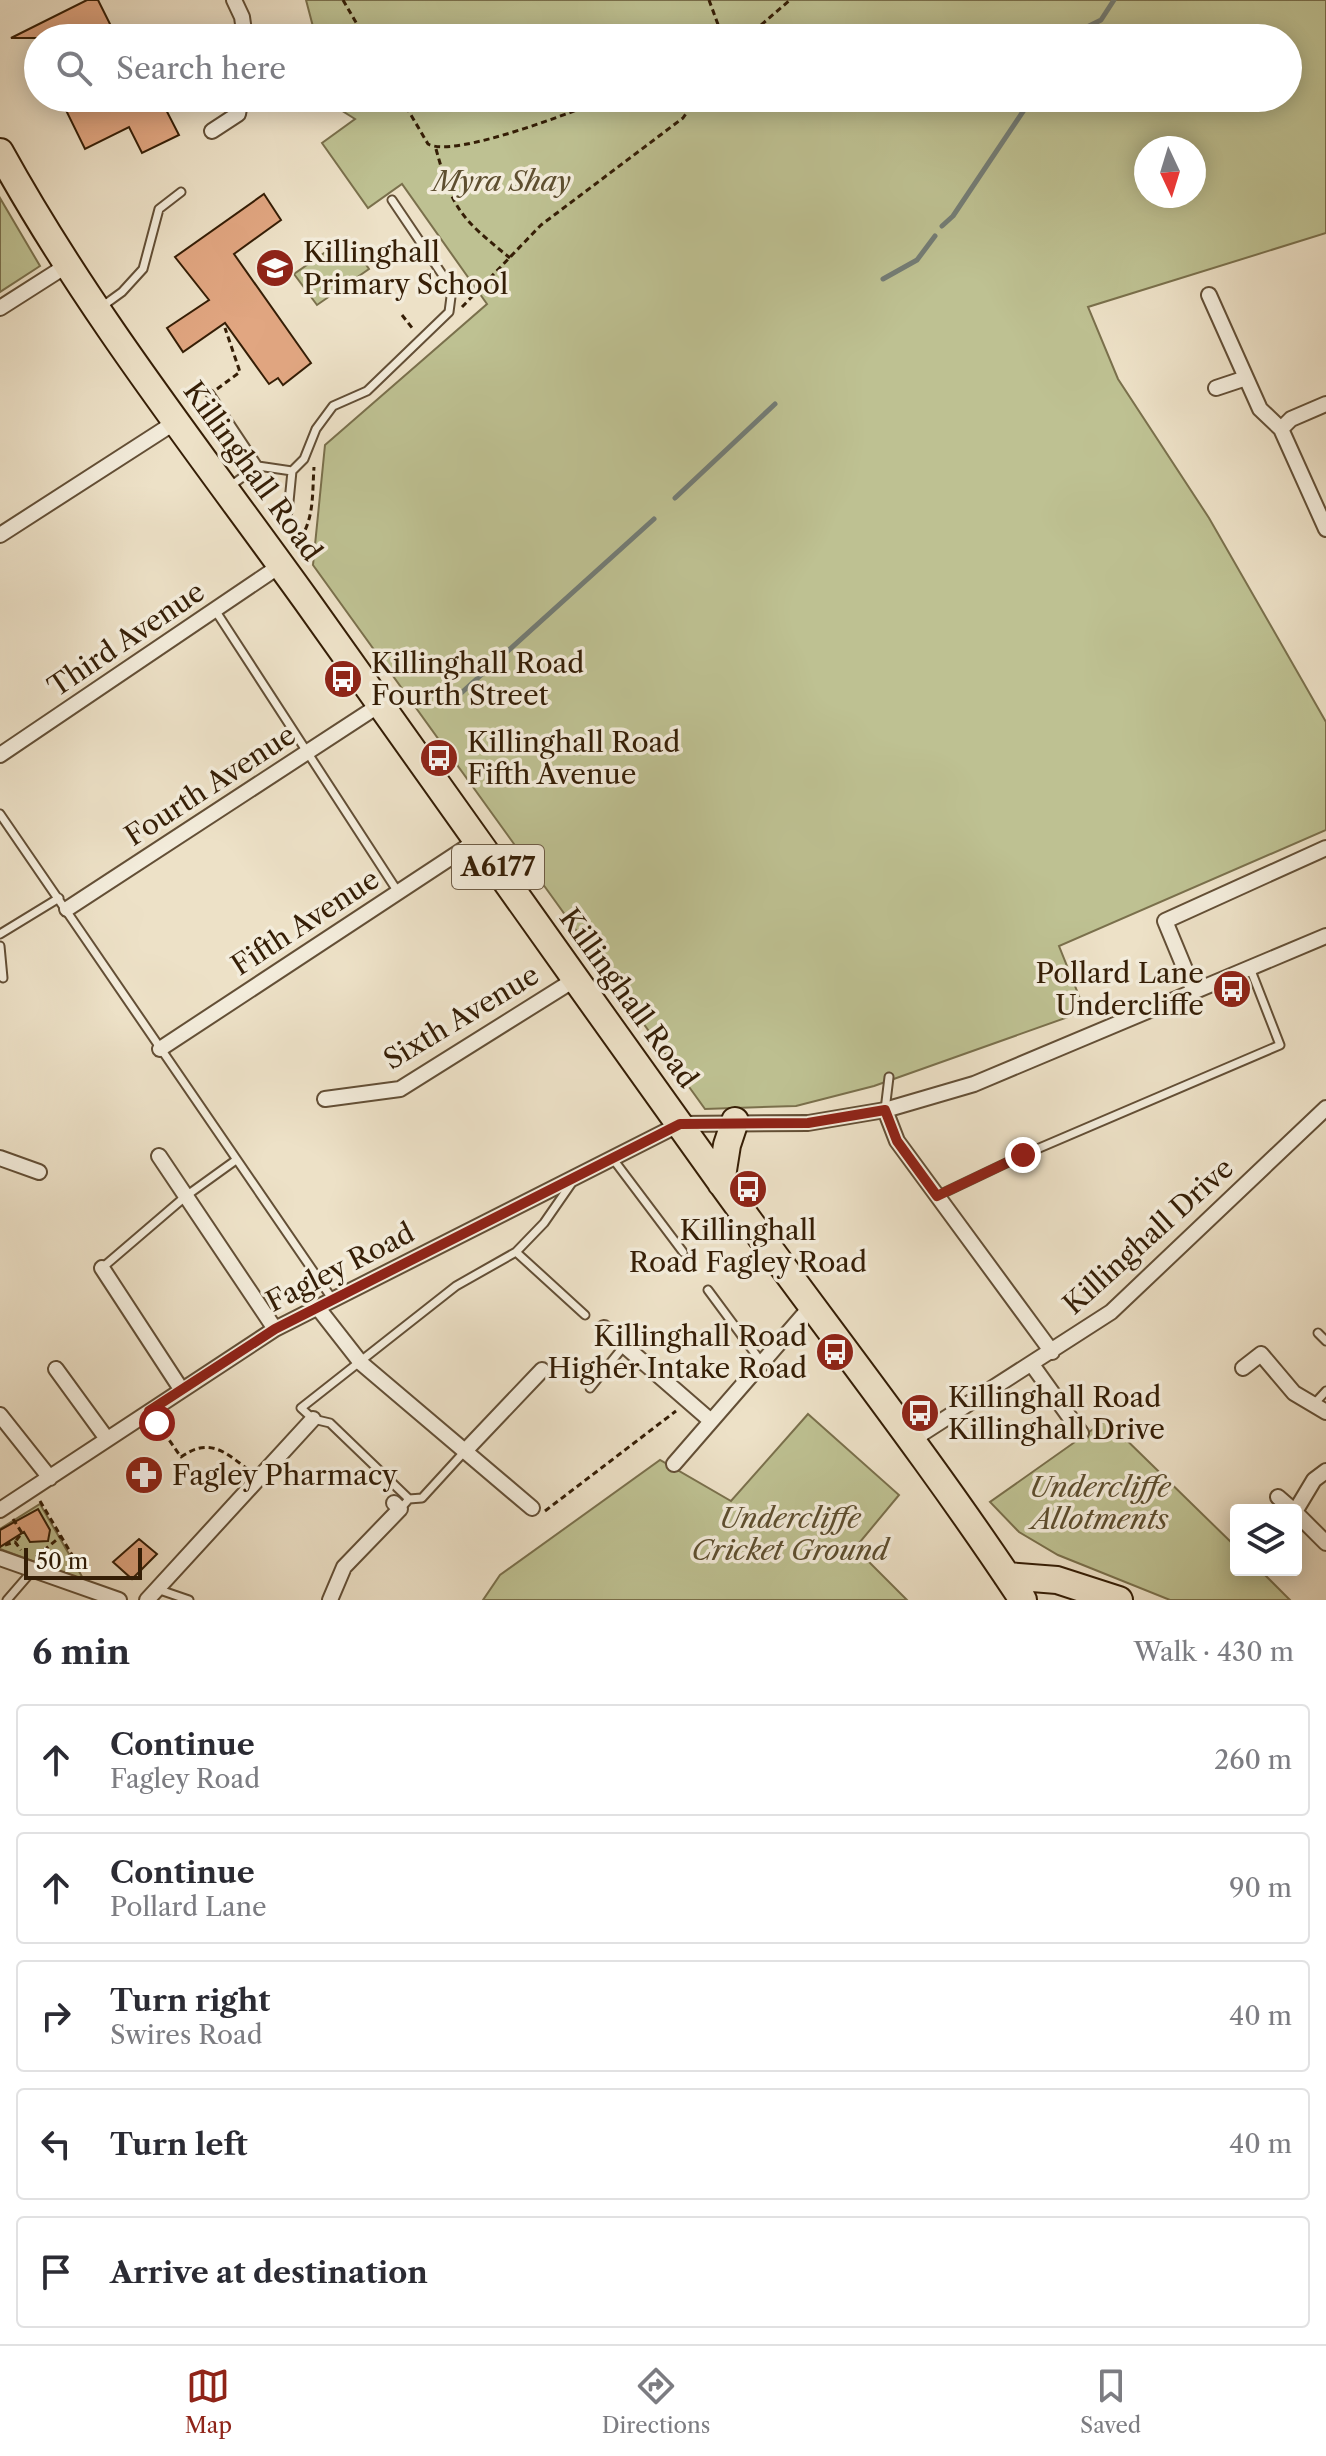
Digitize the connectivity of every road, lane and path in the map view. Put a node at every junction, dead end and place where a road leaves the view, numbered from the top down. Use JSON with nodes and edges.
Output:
{"nodes":[{"id":1,"x":234,"y":0,"type":"edge"},
{"id":2,"x":343,"y":0,"type":"edge"},
{"id":3,"x":709,"y":0,"type":"edge"},
{"id":4,"x":790,"y":0,"type":"edge"},
{"id":5,"x":243,"y":24,"type":"edge"},
{"id":6,"x":357,"y":24,"type":"edge"},
{"id":7,"x":718,"y":24,"type":"edge"},
{"id":8,"x":762,"y":24,"type":"edge"},
{"id":9,"x":238,"y":112,"type":"edge"},
{"id":10,"x":409,"y":112,"type":"edge"},
{"id":11,"x":571,"y":112,"type":"edge"},
{"id":12,"x":687,"y":112,"type":"edge"},
{"id":13,"x":212,"y":131,"type":"dead end"},
{"id":14,"x":435,"y":148,"type":"junction"},
{"id":15,"x":0,"y":152,"type":"edge"},
{"id":16,"x":181,"y":192,"type":"dead end"},
{"id":17,"x":392,"y":200,"type":"dead end"},
{"id":18,"x":510,"y":258,"type":"junction"},
{"id":19,"x":69,"y":264,"type":"junction"},
{"id":20,"x":1209,"y":295,"type":"dead end"},
{"id":21,"x":0,"y":308,"type":"edge"},
{"id":22,"x":98,"y":309,"type":"junction"},
{"id":23,"x":459,"y":309,"type":"dead end"},
{"id":24,"x":402,"y":315,"type":"dead end"},
{"id":25,"x":225,"y":328,"type":"dead end"},
{"id":26,"x":421,"y":340,"type":"junction"},
{"id":27,"x":1246,"y":378,"type":"junction"},
{"id":28,"x":1216,"y":388,"type":"dead end"},
{"id":29,"x":210,"y":394,"type":"joint"},
{"id":30,"x":1326,"y":404,"type":"edge"},
{"id":31,"x":177,"y":421,"type":"junction"},
{"id":32,"x":1281,"y":429,"type":"junction"},
{"id":33,"x":314,"y":460,"type":"dead end"},
{"id":34,"x":258,"y":466,"type":"junction"},
{"id":35,"x":292,"y":471,"type":"junction"},
{"id":36,"x":227,"y":489,"type":"junction"},
{"id":37,"x":288,"y":512,"type":"dead end"},
{"id":38,"x":1326,"y":529,"type":"edge"},
{"id":39,"x":0,"y":535,"type":"edge"},
{"id":40,"x":280,"y":563,"type":"junction"},
{"id":41,"x":215,"y":610,"type":"junction"},
{"id":42,"x":381,"y":704,"type":"junction"},
{"id":43,"x":307,"y":752,"type":"junction"},
{"id":44,"x":0,"y":755,"type":"edge"},
{"id":45,"x":0,"y":814,"type":"edge"},
{"id":46,"x":479,"y":839,"type":"junction"},
{"id":47,"x":1326,"y":848,"type":"edge"},
{"id":48,"x":398,"y":892,"type":"junction"},
{"id":49,"x":63,"y":904,"type":"junction"},
{"id":50,"x":0,"y":934,"type":"edge"},
{"id":51,"x":1326,"y":936,"type":"edge"},
{"id":52,"x":0,"y":946,"type":"edge"},
{"id":53,"x":1250,"y":968,"type":"junction"},
{"id":54,"x":3,"y":978,"type":"dead end"},
{"id":55,"x":574,"y":980,"type":"junction"},
{"id":56,"x":1194,"y":991,"type":"junction"},
{"id":57,"x":160,"y":1049,"type":"junction"},
{"id":58,"x":889,"y":1077,"type":"dead end"},
{"id":59,"x":325,"y":1099,"type":"dead end"},
{"id":60,"x":1326,"y":1108,"type":"edge"},
{"id":61,"x":885,"y":1110,"type":"junction"},
{"id":62,"x":735,"y":1121,"type":"junction"},
{"id":63,"x":680,"y":1124,"type":"junction"},
{"id":64,"x":159,"y":1156,"type":"dead end"},
{"id":65,"x":0,"y":1158,"type":"edge"},
{"id":66,"x":613,"y":1159,"type":"junction"},
{"id":67,"x":236,"y":1160,"type":"junction"},
{"id":68,"x":39,"y":1172,"type":"dead end"},
{"id":69,"x":574,"y":1178,"type":"junction"},
{"id":70,"x":721,"y":1183,"type":"junction"},
{"id":71,"x":186,"y":1196,"type":"junction"},
{"id":72,"x":937,"y":1196,"type":"junction"},
{"id":73,"x":516,"y":1252,"type":"junction"},
{"id":74,"x":683,"y":1252,"type":"dead end"},
{"id":75,"x":102,"y":1268,"type":"joint"},
{"id":76,"x":708,"y":1290,"type":"dead end"},
{"id":77,"x":333,"y":1300,"type":"junction"},
{"id":78,"x":813,"y":1304,"type":"junction"},
{"id":79,"x":318,"y":1308,"type":"junction"},
{"id":80,"x":585,"y":1315,"type":"dead end"},
{"id":81,"x":604,"y":1328,"type":"dead end"},
{"id":82,"x":275,"y":1329,"type":"junction"},
{"id":83,"x":1318,"y":1333,"type":"dead end"},
{"id":84,"x":1326,"y":1341,"type":"edge"},
{"id":85,"x":625,"y":1346,"type":"junction"},
{"id":86,"x":1052,"y":1352,"type":"junction"},
{"id":87,"x":361,"y":1363,"type":"junction"},
{"id":88,"x":762,"y":1363,"type":"junction"},
{"id":89,"x":1033,"y":1366,"type":"junction"},
{"id":90,"x":1243,"y":1368,"type":"dead end"},
{"id":91,"x":56,"y":1369,"type":"dead end"},
{"id":92,"x":542,"y":1370,"type":"dead end"},
{"id":93,"x":590,"y":1388,"type":"dead end"},
{"id":94,"x":181,"y":1389,"type":"junction"},
{"id":95,"x":1326,"y":1391,"type":"edge"},
{"id":96,"x":689,"y":1402,"type":"junction"},
{"id":97,"x":1320,"y":1408,"type":"edge"},
{"id":98,"x":149,"y":1411,"type":"junction"},
{"id":99,"x":0,"y":1415,"type":"edge"},
{"id":100,"x":313,"y":1419,"type":"junction"},
{"id":101,"x":711,"y":1421,"type":"junction"},
{"id":102,"x":1081,"y":1433,"type":"dead end"},
{"id":103,"x":107,"y":1439,"type":"junction"},
{"id":104,"x":912,"y":1440,"type":"junction"},
{"id":105,"x":465,"y":1451,"type":"junction"},
{"id":106,"x":674,"y":1464,"type":"dead end"},
{"id":107,"x":1326,"y":1471,"type":"edge"},
{"id":108,"x":50,"y":1478,"type":"junction"},
{"id":109,"x":259,"y":1478,"type":"junction"},
{"id":110,"x":1278,"y":1497,"type":"dead end"},
{"id":111,"x":401,"y":1504,"type":"junction"},
{"id":112,"x":1286,"y":1504,"type":"edge"},
{"id":113,"x":1299,"y":1504,"type":"edge"},
{"id":114,"x":33,"y":1506,"type":"dead end"},
{"id":115,"x":532,"y":1508,"type":"joint"},
{"id":116,"x":0,"y":1510,"type":"edge"},
{"id":117,"x":1302,"y":1518,"type":"edge"},
{"id":118,"x":13,"y":1519,"type":"dead end"},
{"id":119,"x":61,"y":1536,"type":"junction"},
{"id":120,"x":15,"y":1542,"type":"dead end"},
{"id":121,"x":1326,"y":1543,"type":"edge"},
{"id":122,"x":0,"y":1558,"type":"edge"},
{"id":123,"x":31,"y":1566,"type":"junction"},
{"id":124,"x":1007,"y":1576,"type":"junction"},
{"id":125,"x":93,"y":1591,"type":"junction"},
{"id":126,"x":152,"y":1594,"type":"edge"},
{"id":127,"x":7,"y":1600,"type":"edge"},
{"id":128,"x":119,"y":1600,"type":"edge"},
{"id":129,"x":189,"y":1600,"type":"edge"},
{"id":130,"x":330,"y":1600,"type":"edge"},
{"id":131,"x":1023,"y":1600,"type":"edge"},
{"id":132,"x":1119,"y":1600,"type":"edge"}],
"edges":[{"from":1,"to":5,"type":"street"},
{"from":2,"to":6,"type":"path"},
{"from":3,"to":7,"type":"path"},
{"from":4,"to":8,"type":"path"},
{"from":9,"to":13,"type":"street"},
{"from":10,"to":14,"type":"path"},
{"from":11,"to":14,"type":"path"},
{"from":12,"to":18,"type":"path"},
{"from":14,"to":18,"type":"path"},
{"from":15,"to":19,"type":"highway","name":"Killinghall Road","number":"A6177"},
{"from":16,"to":22,"type":"lane"},
{"from":17,"to":26,"type":"lane"},
{"from":18,"to":23,"type":"path"},
{"from":19,"to":21,"type":"street"},
{"from":19,"to":22,"type":"highway","name":"Killinghall Road","number":"A6177"},
{"from":20,"to":27,"type":"street"},
{"from":22,"to":31,"type":"highway","name":"Killinghall Road","number":"A6177"},
{"from":24,"to":26,"type":"path"},
{"from":25,"to":29,"type":"path"},
{"from":26,"to":35,"type":"lane"},
{"from":27,"to":28,"type":"street"},
{"from":27,"to":32,"type":"street"},
{"from":29,"to":34,"type":"lane"},
{"from":30,"to":32,"type":"street"},
{"from":31,"to":36,"type":"highway","name":"Killinghall Road","number":"A6177"},
{"from":31,"to":39,"type":"street"},
{"from":32,"to":38,"type":"street"},
{"from":33,"to":40,"type":"path"},
{"from":34,"to":35,"type":"lane"},
{"from":34,"to":36,"type":"lane"},
{"from":35,"to":37,"type":"lane"},
{"from":36,"to":40,"type":"highway","name":"Killinghall Road","number":"A6177"},
{"from":40,"to":41,"type":"street","name":"Third Avenue"},
{"from":40,"to":42,"type":"highway","name":"Killinghall Road","number":"A6177"},
{"from":41,"to":43,"type":"lane"},
{"from":41,"to":44,"type":"street","name":"Third Avenue"},
{"from":42,"to":43,"type":"street","name":"Fourth Avenue"},
{"from":42,"to":46,"type":"highway","name":"Killinghall Road","number":"A6177"},
{"from":43,"to":48,"type":"lane"},
{"from":43,"to":49,"type":"street","name":"Fourth Avenue"},
{"from":45,"to":49,"type":"lane"},
{"from":46,"to":48,"type":"street","name":"Fifth Avenue"},
{"from":46,"to":55,"type":"highway","name":"Killinghall Road","number":"A6177"},
{"from":47,"to":56,"type":"street"},
{"from":48,"to":57,"type":"street","name":"Fifth Avenue"},
{"from":49,"to":50,"type":"lane"},
{"from":49,"to":57,"type":"lane"},
{"from":51,"to":53,"type":"street"},
{"from":52,"to":54,"type":"lane"},
{"from":53,"to":56,"type":"street"},
{"from":53,"to":72,"type":"lane"},
{"from":55,"to":59,"type":"street","name":"Sixth Avenue"},
{"from":55,"to":63,"type":"highway","name":"Killinghall Road","number":"A6177"},
{"from":56,"to":61,"type":"street"},
{"from":57,"to":67,"type":"lane"},
{"from":58,"to":61,"type":"lane"},
{"from":60,"to":86,"type":"street","name":"Killinghall Drive"},
{"from":61,"to":62,"type":"street"},
{"from":61,"to":72,"type":"street"},
{"from":62,"to":63,"type":"street"},
{"from":62,"to":70,"type":"highway"},
{"from":63,"to":66,"type":"street","name":"Fagley Road"},
{"from":63,"to":70,"type":"highway","name":"Killinghall Road","number":"A6177"},
{"from":64,"to":71,"type":"street"},
{"from":65,"to":68,"type":"street"},
{"from":66,"to":69,"type":"street","name":"Fagley Road"},
{"from":66,"to":74,"type":"lane"},
{"from":67,"to":71,"type":"lane"},
{"from":67,"to":77,"type":"lane"},
{"from":69,"to":73,"type":"lane"},
{"from":69,"to":77,"type":"street","name":"Fagley Road"},
{"from":70,"to":78,"type":"highway","name":"Killinghall Road","number":"A6177"},
{"from":71,"to":75,"type":"lane"},
{"from":71,"to":82,"type":"street"},
{"from":72,"to":86,"type":"street"},
{"from":73,"to":80,"type":"lane"},
{"from":73,"to":87,"type":"lane"},
{"from":75,"to":94,"type":"street"},
{"from":76,"to":88,"type":"lane"},
{"from":77,"to":79,"type":"street","name":"Fagley Road"},
{"from":78,"to":88,"type":"street"},
{"from":78,"to":104,"type":"highway","name":"Killinghall Road","number":"A6177"},
{"from":79,"to":82,"type":"street","name":"Fagley Road"},
{"from":79,"to":87,"type":"street"},
{"from":81,"to":85,"type":"street"},
{"from":82,"to":94,"type":"street","name":"Fagley Road"},
{"from":83,"to":84,"type":"lane"},
{"from":85,"to":93,"type":"lane"},
{"from":85,"to":96,"type":"street"},
{"from":86,"to":89,"type":"street","name":"Killinghall Drive"},
{"from":87,"to":100,"type":"lane"},
{"from":87,"to":105,"type":"street"},
{"from":88,"to":101,"type":"street"},
{"from":89,"to":102,"type":"street"},
{"from":89,"to":104,"type":"street","name":"Killinghall Drive"},
{"from":90,"to":97,"type":"street"},
{"from":91,"to":103,"type":"street"},
{"from":92,"to":105,"type":"street"},
{"from":94,"to":98,"type":"street","name":"Fagley Road"},
{"from":95,"to":97,"type":"lane"},
{"from":96,"to":101,"type":"street"},
{"from":96,"to":115,"type":"path"},
{"from":98,"to":103,"type":"street","name":"Fagley Road"},
{"from":98,"to":109,"type":"path"},
{"from":99,"to":108,"type":"street"},
{"from":100,"to":109,"type":"street"},
{"from":100,"to":111,"type":"lane"},
{"from":101,"to":106,"type":"street"},
{"from":103,"to":108,"type":"street","name":"Fagley Road"},
{"from":104,"to":124,"type":"highway","name":"Killinghall Road","number":"A6177"},
{"from":105,"to":111,"type":"lane"},
{"from":105,"to":115,"type":"street"},
{"from":107,"to":113,"type":"street"},
{"from":108,"to":116,"type":"street","name":"Fagley Road"},
{"from":109,"to":126,"type":"street"},
{"from":110,"to":112,"type":"street"},
{"from":111,"to":130,"type":"street"},
{"from":114,"to":119,"type":"path"},
{"from":117,"to":121,"type":"street"},
{"from":118,"to":120,"type":"path"},
{"from":119,"to":123,"type":"path"},
{"from":119,"to":125,"type":"path"},
{"from":122,"to":123,"type":"street"},
{"from":123,"to":125,"type":"street"},
{"from":123,"to":127,"type":"lane"},
{"from":124,"to":131,"type":"highway","name":"Killinghall Road"},
{"from":124,"to":132,"type":"highway"},
{"from":125,"to":128,"type":"street"},
{"from":126,"to":129,"type":"lane"}]}
